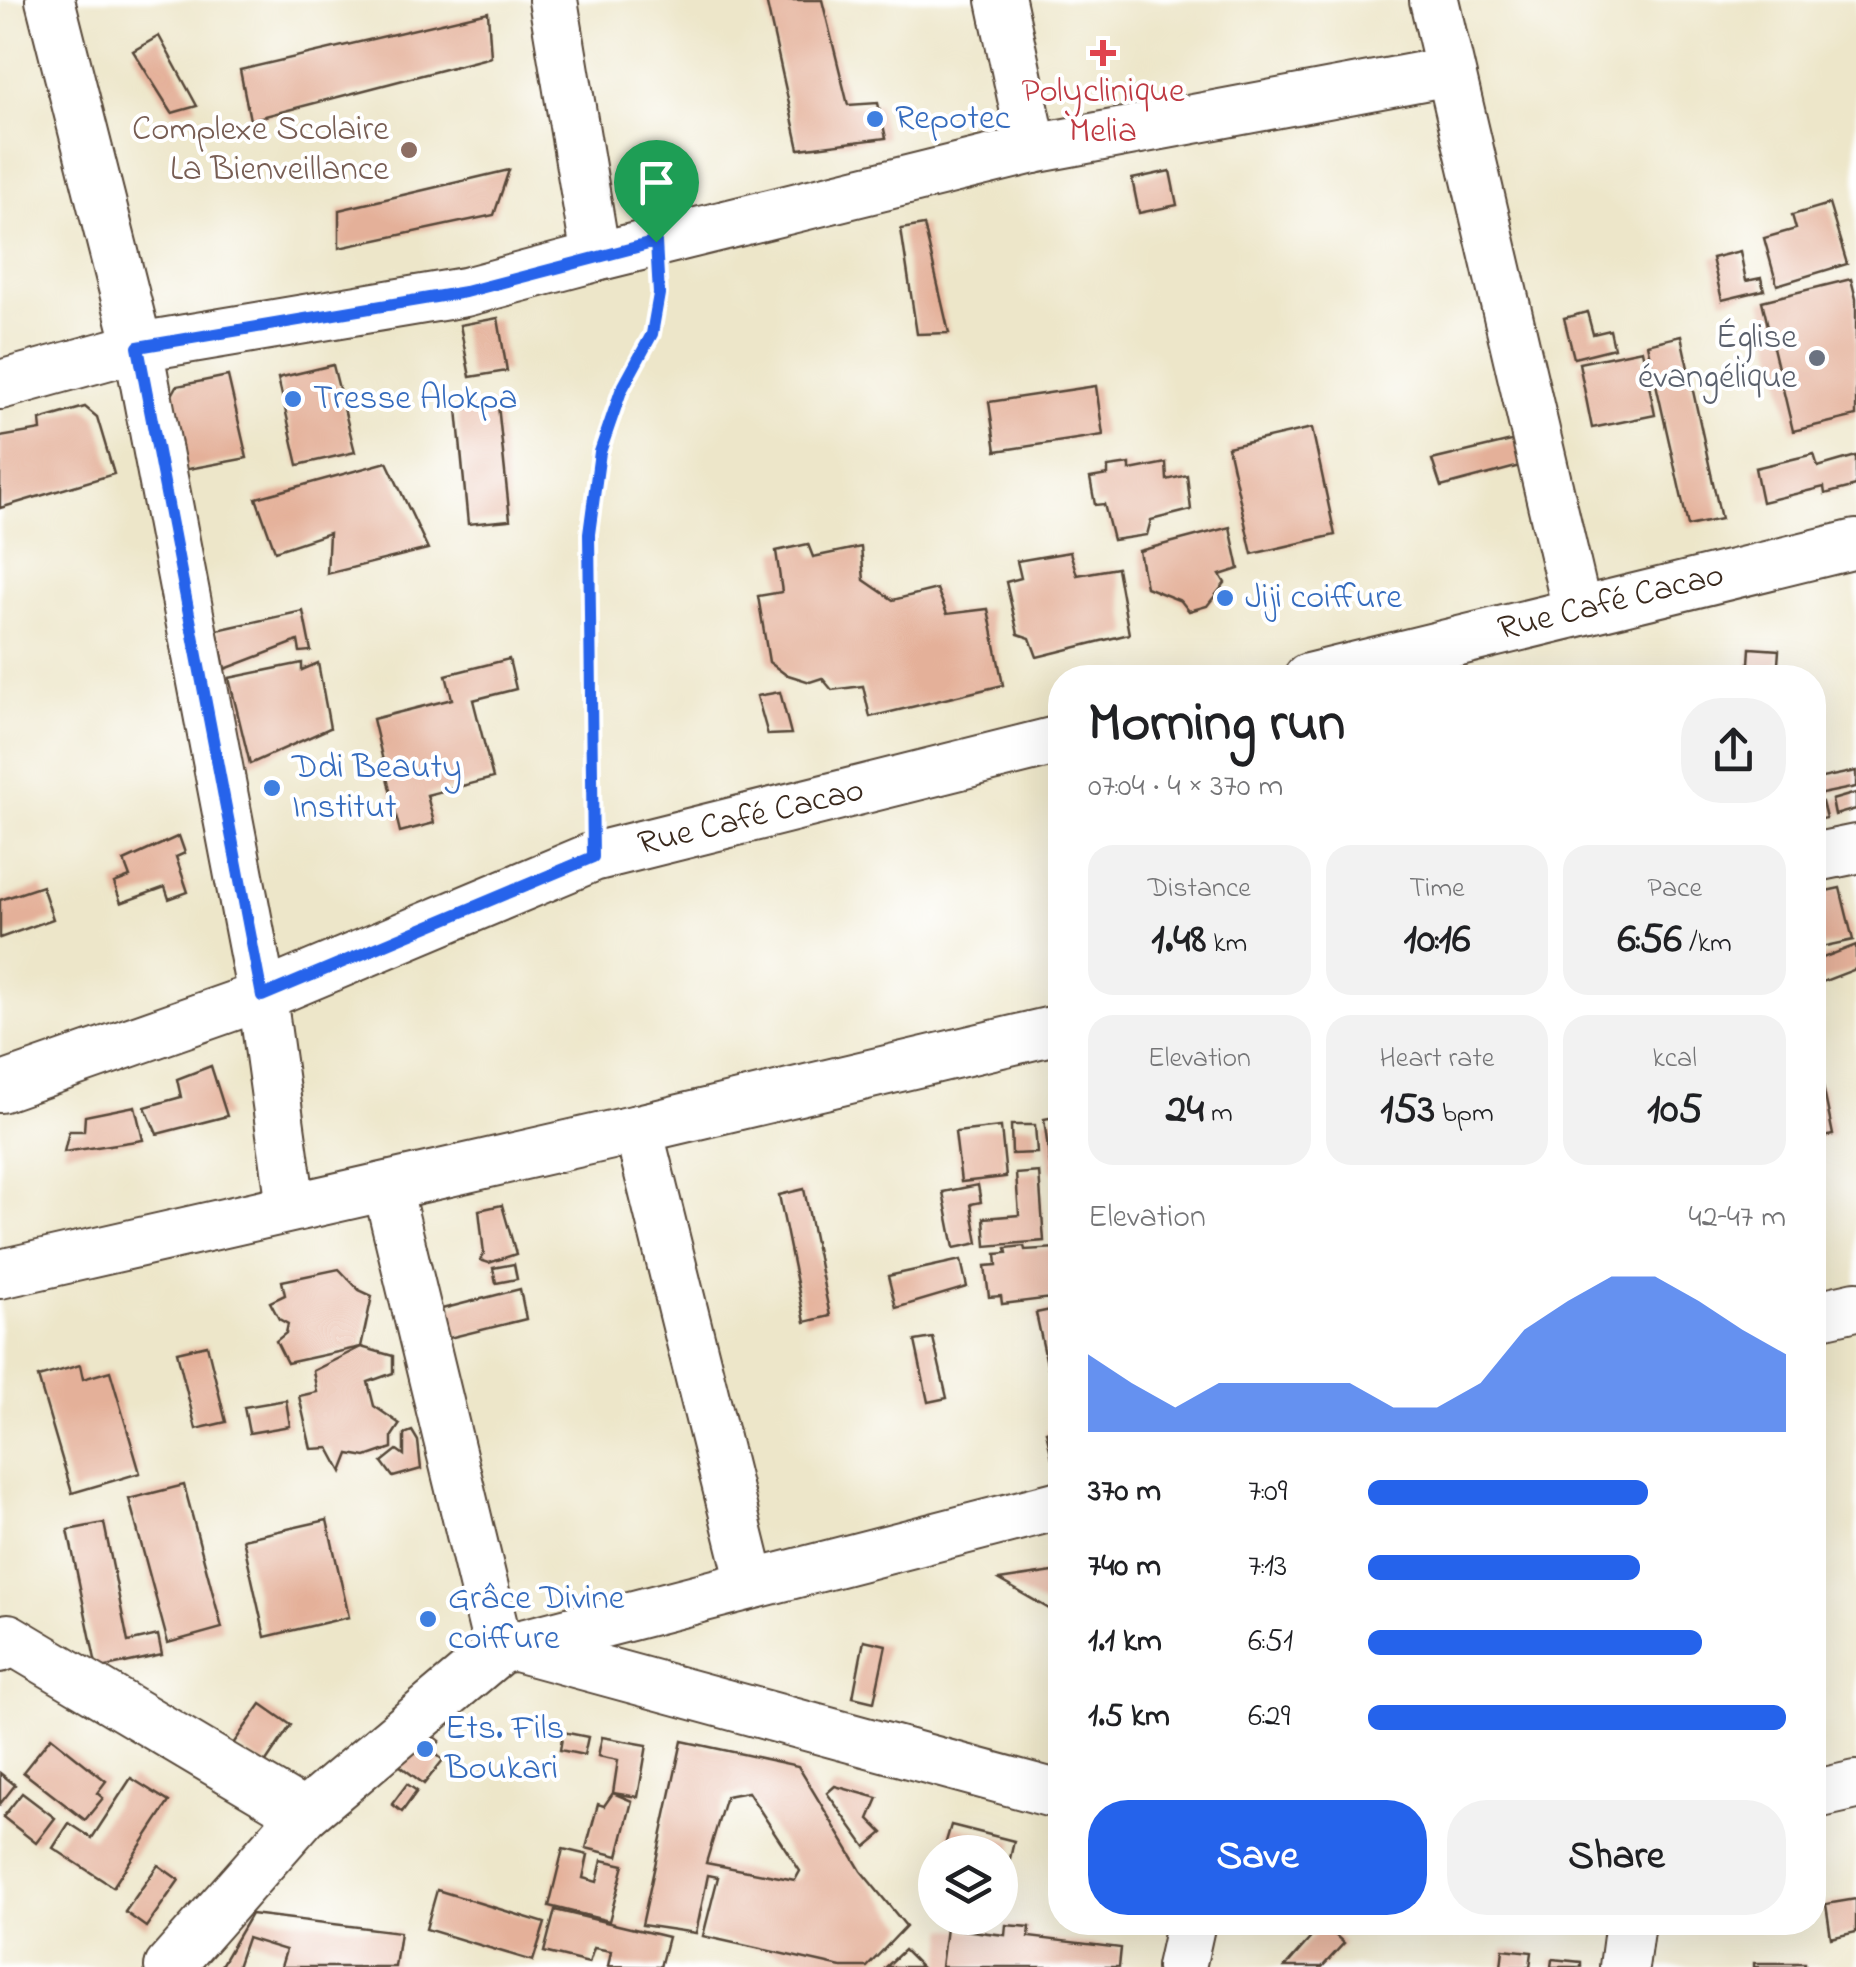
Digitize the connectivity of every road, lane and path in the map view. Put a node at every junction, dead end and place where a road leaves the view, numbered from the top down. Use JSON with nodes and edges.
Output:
{"nodes":[{"id":1,"x":50,"y":0,"type":"edge"},
{"id":2,"x":553,"y":0,"type":"edge"},
{"id":3,"x":1000,"y":0,"type":"edge"},
{"id":4,"x":1434,"y":0,"type":"edge"},
{"id":5,"x":1450,"y":71,"type":"junction"},
{"id":6,"x":1033,"y":150,"type":"junction"},
{"id":7,"x":656,"y":242,"type":"junction"},
{"id":8,"x":596,"y":257,"type":"junction"},
{"id":9,"x":138,"y":347,"type":"junction"},
{"id":10,"x":0,"y":385,"type":"edge"},
{"id":11,"x":1856,"y":544,"type":"edge"},
{"id":12,"x":1577,"y":610,"type":"junction"},
{"id":13,"x":1359,"y":665,"type":"edge"},
{"id":14,"x":1048,"y":743,"type":"edge"},
{"id":15,"x":1856,"y":849,"type":"edge"},
{"id":16,"x":1826,"y":855,"type":"edge"},
{"id":17,"x":593,"y":857,"type":"junction"},
{"id":18,"x":262,"y":996,"type":"junction"},
{"id":19,"x":1048,"y":1032,"type":"edge"},
{"id":20,"x":0,"y":1088,"type":"edge"},
{"id":21,"x":638,"y":1129,"type":"junction"},
{"id":22,"x":387,"y":1188,"type":"junction"},
{"id":23,"x":291,"y":1206,"type":"junction"},
{"id":24,"x":0,"y":1274,"type":"edge"},
{"id":25,"x":1856,"y":1306,"type":"edge"},
{"id":26,"x":1826,"y":1313,"type":"edge"},
{"id":27,"x":1048,"y":1508,"type":"edge"},
{"id":28,"x":751,"y":1583,"type":"junction"},
{"id":29,"x":0,"y":1648,"type":"edge"},
{"id":30,"x":508,"y":1648,"type":"junction"},
{"id":31,"x":1856,"y":1785,"type":"edge"},
{"id":32,"x":1826,"y":1792,"type":"edge"},
{"id":33,"x":1048,"y":1793,"type":"edge"},
{"id":34,"x":304,"y":1814,"type":"junction"},
{"id":35,"x":1188,"y":1935,"type":"edge"},
{"id":36,"x":1628,"y":1935,"type":"edge"},
{"id":37,"x":168,"y":1967,"type":"edge"},
{"id":38,"x":1181,"y":1967,"type":"edge"},
{"id":39,"x":1624,"y":1967,"type":"edge"}],
"edges":[{"from":1,"to":9,"type":"street"},
{"from":2,"to":8,"type":"street"},
{"from":3,"to":6,"type":"street"},
{"from":4,"to":5,"type":"street"},
{"from":5,"to":6,"type":"street"},
{"from":5,"to":12,"type":"street"},
{"from":6,"to":7,"type":"street"},
{"from":7,"to":8,"type":"street"},
{"from":7,"to":17,"type":"path"},
{"from":8,"to":9,"type":"street"},
{"from":9,"to":10,"type":"street"},
{"from":9,"to":18,"type":"street"},
{"from":11,"to":12,"type":"street","name":"Rue Café Cacao"},
{"from":12,"to":13,"type":"street","name":"Rue Café Cacao"},
{"from":14,"to":17,"type":"street","name":"Rue Café Cacao"},
{"from":15,"to":16,"type":"street"},
{"from":17,"to":18,"type":"street","name":"Rue Café Cacao"},
{"from":18,"to":20,"type":"street","name":"Rue Café Cacao"},
{"from":18,"to":23,"type":"street"},
{"from":19,"to":21,"type":"street"},
{"from":21,"to":22,"type":"street"},
{"from":21,"to":28,"type":"street"},
{"from":22,"to":23,"type":"street"},
{"from":22,"to":30,"type":"street"},
{"from":23,"to":24,"type":"street"},
{"from":25,"to":26,"type":"street"},
{"from":27,"to":28,"type":"street"},
{"from":28,"to":30,"type":"street"},
{"from":29,"to":34,"type":"street"},
{"from":30,"to":33,"type":"street"},
{"from":30,"to":34,"type":"street"},
{"from":31,"to":32,"type":"street"},
{"from":34,"to":37,"type":"street"},
{"from":35,"to":38,"type":"street"},
{"from":36,"to":39,"type":"street"}]}
